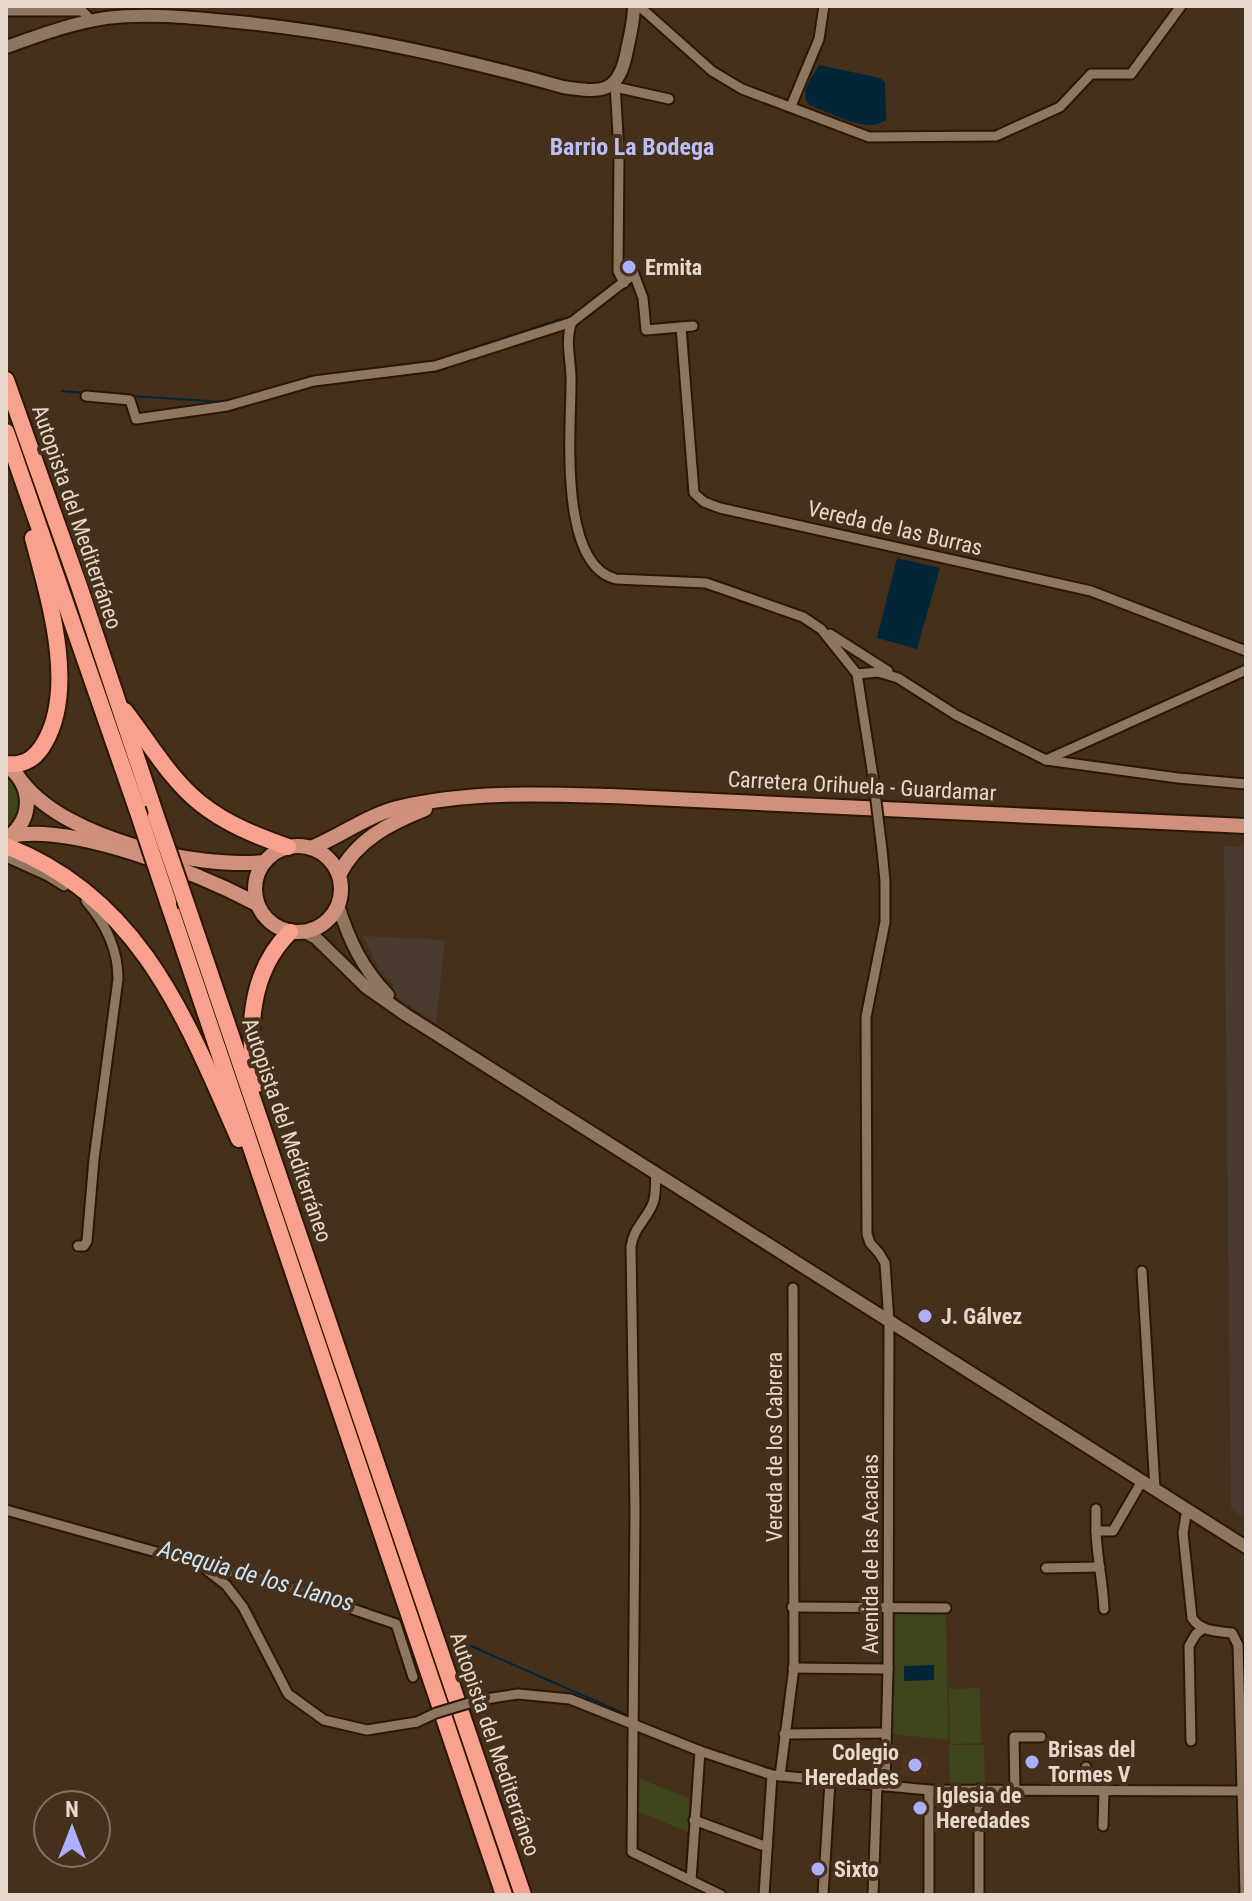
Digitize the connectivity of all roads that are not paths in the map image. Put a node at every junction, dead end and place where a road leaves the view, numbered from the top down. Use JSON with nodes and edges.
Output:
{"nodes":[{"id":1,"x":636,"y":6,"type":"edge"},
{"id":2,"x":824,"y":6,"type":"edge"},
{"id":3,"x":1181,"y":6,"type":"edge"},
{"id":4,"x":6,"y":11,"type":"edge"},
{"id":5,"x":92,"y":21,"type":"junction"},
{"id":6,"x":6,"y":47,"type":"edge"},
{"id":7,"x":615,"y":85,"type":"junction"},
{"id":8,"x":669,"y":99,"type":"dead end"},
{"id":9,"x":791,"y":106,"type":"junction"},
{"id":10,"x":624,"y":283,"type":"junction"},
{"id":11,"x":572,"y":322,"type":"junction"},
{"id":12,"x":693,"y":326,"type":"dead end"},
{"id":13,"x":681,"y":327,"type":"junction"},
{"id":14,"x":6,"y":380,"type":"edge"},
{"id":15,"x":86,"y":396,"type":"dead end"},
{"id":16,"x":6,"y":432,"type":"edge"},
{"id":17,"x":6,"y":452,"type":"edge"},
{"id":18,"x":821,"y":629,"type":"junction"},
{"id":19,"x":1246,"y":651,"type":"edge"},
{"id":20,"x":1246,"y":670,"type":"edge"},
{"id":21,"x":857,"y":674,"type":"junction"},
{"id":22,"x":898,"y":678,"type":"junction"},
{"id":23,"x":117,"y":701,"type":"junction"},
{"id":24,"x":1046,"y":760,"type":"junction"},
{"id":25,"x":6,"y":765,"type":"edge"},
{"id":26,"x":23,"y":783,"type":"junction"},
{"id":27,"x":1246,"y":784,"type":"edge"},
{"id":28,"x":476,"y":796,"type":"junction"},
{"id":29,"x":1246,"y":826,"type":"edge"},
{"id":30,"x":7,"y":841,"type":"edge"},
{"id":31,"x":288,"y":847,"type":"junction"},
{"id":32,"x":311,"y":848,"type":"junction"},
{"id":33,"x":6,"y":857,"type":"edge"},
{"id":34,"x":264,"y":862,"type":"junction"},
{"id":35,"x":339,"y":875,"type":"junction"},
{"id":36,"x":257,"y":904,"type":"junction"},
{"id":37,"x":338,"y":905,"type":"junction"},
{"id":38,"x":298,"y":932,"type":"junction"},
{"id":39,"x":406,"y":1015,"type":"junction"},
{"id":40,"x":656,"y":1174,"type":"junction"},
{"id":41,"x":269,"y":1198,"type":"junction"},
{"id":42,"x":302,"y":1244,"type":"junction"},
{"id":43,"x":78,"y":1246,"type":"dead end"},
{"id":44,"x":1142,"y":1271,"type":"dead end"},
{"id":45,"x":793,"y":1288,"type":"dead end"},
{"id":46,"x":889,"y":1322,"type":"junction"},
{"id":47,"x":1142,"y":1481,"type":"junction"},
{"id":48,"x":1155,"y":1489,"type":"junction"},
{"id":49,"x":1096,"y":1509,"type":"dead end"},
{"id":50,"x":1187,"y":1509,"type":"junction"},
{"id":51,"x":6,"y":1510,"type":"edge"},
{"id":52,"x":1096,"y":1531,"type":"junction"},
{"id":53,"x":1246,"y":1547,"type":"edge"},
{"id":54,"x":199,"y":1564,"type":"junction"},
{"id":55,"x":1100,"y":1567,"type":"junction"},
{"id":56,"x":1046,"y":1568,"type":"dead end"},
{"id":57,"x":792,"y":1607,"type":"junction"},
{"id":58,"x":888,"y":1607,"type":"junction"},
{"id":59,"x":946,"y":1608,"type":"dead end"},
{"id":60,"x":1104,"y":1609,"type":"dead end"},
{"id":61,"x":1204,"y":1628,"type":"junction"},
{"id":62,"x":793,"y":1668,"type":"junction"},
{"id":63,"x":888,"y":1669,"type":"junction"},
{"id":64,"x":413,"y":1677,"type":"dead end"},
{"id":65,"x":632,"y":1723,"type":"junction"},
{"id":66,"x":886,"y":1733,"type":"junction"},
{"id":67,"x":784,"y":1734,"type":"junction"},
{"id":68,"x":1041,"y":1737,"type":"dead end"},
{"id":69,"x":1191,"y":1741,"type":"dead end"},
{"id":70,"x":700,"y":1751,"type":"junction"},
{"id":71,"x":1086,"y":1767,"type":"dead end"},
{"id":72,"x":776,"y":1775,"type":"junction"},
{"id":73,"x":830,"y":1781,"type":"junction"},
{"id":74,"x":881,"y":1786,"type":"junction"},
{"id":75,"x":979,"y":1789,"type":"junction"},
{"id":76,"x":929,"y":1790,"type":"junction"},
{"id":77,"x":1015,"y":1790,"type":"junction"},
{"id":78,"x":1086,"y":1790,"type":"junction"},
{"id":79,"x":1104,"y":1790,"type":"junction"},
{"id":80,"x":1244,"y":1791,"type":"edge"},
{"id":81,"x":694,"y":1820,"type":"junction"},
{"id":82,"x":1103,"y":1826,"type":"dead end"},
{"id":83,"x":767,"y":1847,"type":"junction"},
{"id":84,"x":691,"y":1880,"type":"junction"},
{"id":85,"x":504,"y":1895,"type":"edge"},
{"id":86,"x":523,"y":1895,"type":"edge"},
{"id":87,"x":721,"y":1895,"type":"edge"},
{"id":88,"x":764,"y":1895,"type":"edge"},
{"id":89,"x":823,"y":1895,"type":"edge"},
{"id":90,"x":873,"y":1895,"type":"edge"},
{"id":91,"x":929,"y":1895,"type":"edge"},
{"id":92,"x":979,"y":1895,"type":"edge"},
{"id":93,"x":1245,"y":1895,"type":"edge"}],
"edges":[{"from":1,"to":7,"type":"main road"},
{"from":1,"to":9,"type":"street"},
{"from":2,"to":9,"type":"street"},
{"from":3,"to":9,"type":"street"},
{"from":4,"to":5,"type":"street"},
{"from":5,"to":6,"type":"main road"},
{"from":5,"to":7,"type":"main road"},
{"from":7,"to":8,"type":"street"},
{"from":7,"to":10,"type":"street"},
{"from":10,"to":11,"type":"street"},
{"from":10,"to":13,"type":"street"},
{"from":11,"to":15,"type":"street"},
{"from":11,"to":18,"type":"street"},
{"from":12,"to":13,"type":"street"},
{"from":13,"to":19,"type":"street","name":"Vereda de las Burras"},
{"from":14,"to":23,"type":"highway","name":"Autopista del Mediterráneo"},
{"from":16,"to":41,"type":"highway","name":"Autopista del Mediterráneo","bridge":true},
{"from":17,"to":25,"type":"highway"},
{"from":18,"to":21,"type":"street"},
{"from":18,"to":22,"type":"street"},
{"from":20,"to":24,"type":"street"},
{"from":21,"to":22,"type":"street"},
{"from":21,"to":46,"type":"street","name":"Avenida de las Acacias","bridge":true},
{"from":22,"to":24,"type":"street"},
{"from":23,"to":31,"type":"highway"},
{"from":23,"to":42,"type":"highway","name":"Autopista del Mediterráneo","bridge":true},
{"from":24,"to":27,"type":"street"},
{"from":25,"to":26,"type":"main road"},
{"from":26,"to":30,"type":"main road"},
{"from":26,"to":34,"type":"main road"},
{"from":28,"to":29,"type":"main road","name":"Carretera Orihuela - Guardamar"},
{"from":28,"to":32,"type":"main road","name":"Carretera Orihuela - Guardamar"},
{"from":28,"to":35,"type":"main road","name":"Carretera Orihuela - Guardamar"},
{"from":30,"to":36,"type":"main road"},
{"from":30,"to":41,"type":"highway"},
{"from":31,"to":32,"type":"main road"},
{"from":31,"to":34,"type":"main road"},
{"from":32,"to":35,"type":"main road"},
{"from":33,"to":43,"type":"street"},
{"from":34,"to":36,"type":"main road"},
{"from":35,"to":37,"type":"main road"},
{"from":36,"to":38,"type":"main road"},
{"from":37,"to":38,"type":"main road"},
{"from":37,"to":39,"type":"main road"},
{"from":38,"to":39,"type":"main road"},
{"from":38,"to":42,"type":"highway"},
{"from":39,"to":40,"type":"main road"},
{"from":40,"to":46,"type":"main road"},
{"from":40,"to":65,"type":"street"},
{"from":41,"to":85,"type":"highway","name":"Autopista del Mediterráneo"},
{"from":42,"to":86,"type":"highway","name":"Autopista del Mediterráneo"},
{"from":44,"to":48,"type":"street"},
{"from":45,"to":57,"type":"street","name":"Vereda de los Cabrera"},
{"from":46,"to":47,"type":"main road"},
{"from":46,"to":58,"type":"street","name":"Avenida de las Acacias"},
{"from":47,"to":48,"type":"main road"},
{"from":47,"to":52,"type":"street"},
{"from":48,"to":50,"type":"main road"},
{"from":49,"to":52,"type":"street"},
{"from":50,"to":53,"type":"main road"},
{"from":50,"to":61,"type":"street"},
{"from":51,"to":54,"type":"street"},
{"from":52,"to":55,"type":"street"},
{"from":54,"to":64,"type":"street"},
{"from":54,"to":65,"type":"street","bridge":true},
{"from":55,"to":56,"type":"street"},
{"from":55,"to":60,"type":"street"},
{"from":57,"to":58,"type":"street"},
{"from":57,"to":62,"type":"street","name":"Vereda de los Cabrera"},
{"from":58,"to":59,"type":"street"},
{"from":58,"to":63,"type":"street","name":"Avenida de las Acacias"},
{"from":61,"to":69,"type":"street"},
{"from":61,"to":80,"type":"street"},
{"from":62,"to":63,"type":"street"},
{"from":62,"to":67,"type":"street","name":"Vereda de los Cabrera"},
{"from":63,"to":66,"type":"street","name":"Avenida de las Acacias"},
{"from":65,"to":70,"type":"street"},
{"from":65,"to":84,"type":"street"},
{"from":66,"to":67,"type":"street"},
{"from":66,"to":74,"type":"street","name":"Avenida de las Acacias"},
{"from":67,"to":72,"type":"street","name":"Vereda de los Cabrera"},
{"from":68,"to":77,"type":"street"},
{"from":70,"to":72,"type":"street"},
{"from":70,"to":81,"type":"street"},
{"from":71,"to":78,"type":"street"},
{"from":72,"to":73,"type":"street"},
{"from":72,"to":83,"type":"street","name":"Vereda de los Cabrera"},
{"from":73,"to":74,"type":"street"},
{"from":73,"to":89,"type":"street"},
{"from":74,"to":76,"type":"street"},
{"from":74,"to":90,"type":"street","name":"Avenida de las Acacias"},
{"from":75,"to":76,"type":"street"},
{"from":75,"to":77,"type":"street"},
{"from":75,"to":92,"type":"street"},
{"from":76,"to":91,"type":"street"},
{"from":77,"to":78,"type":"street"},
{"from":78,"to":79,"type":"street"},
{"from":79,"to":80,"type":"street"},
{"from":79,"to":82,"type":"street"},
{"from":80,"to":93,"type":"street"},
{"from":81,"to":83,"type":"street"},
{"from":81,"to":84,"type":"street"},
{"from":83,"to":88,"type":"street","name":"Vereda de los Cabrera"},
{"from":84,"to":87,"type":"street"}]}
